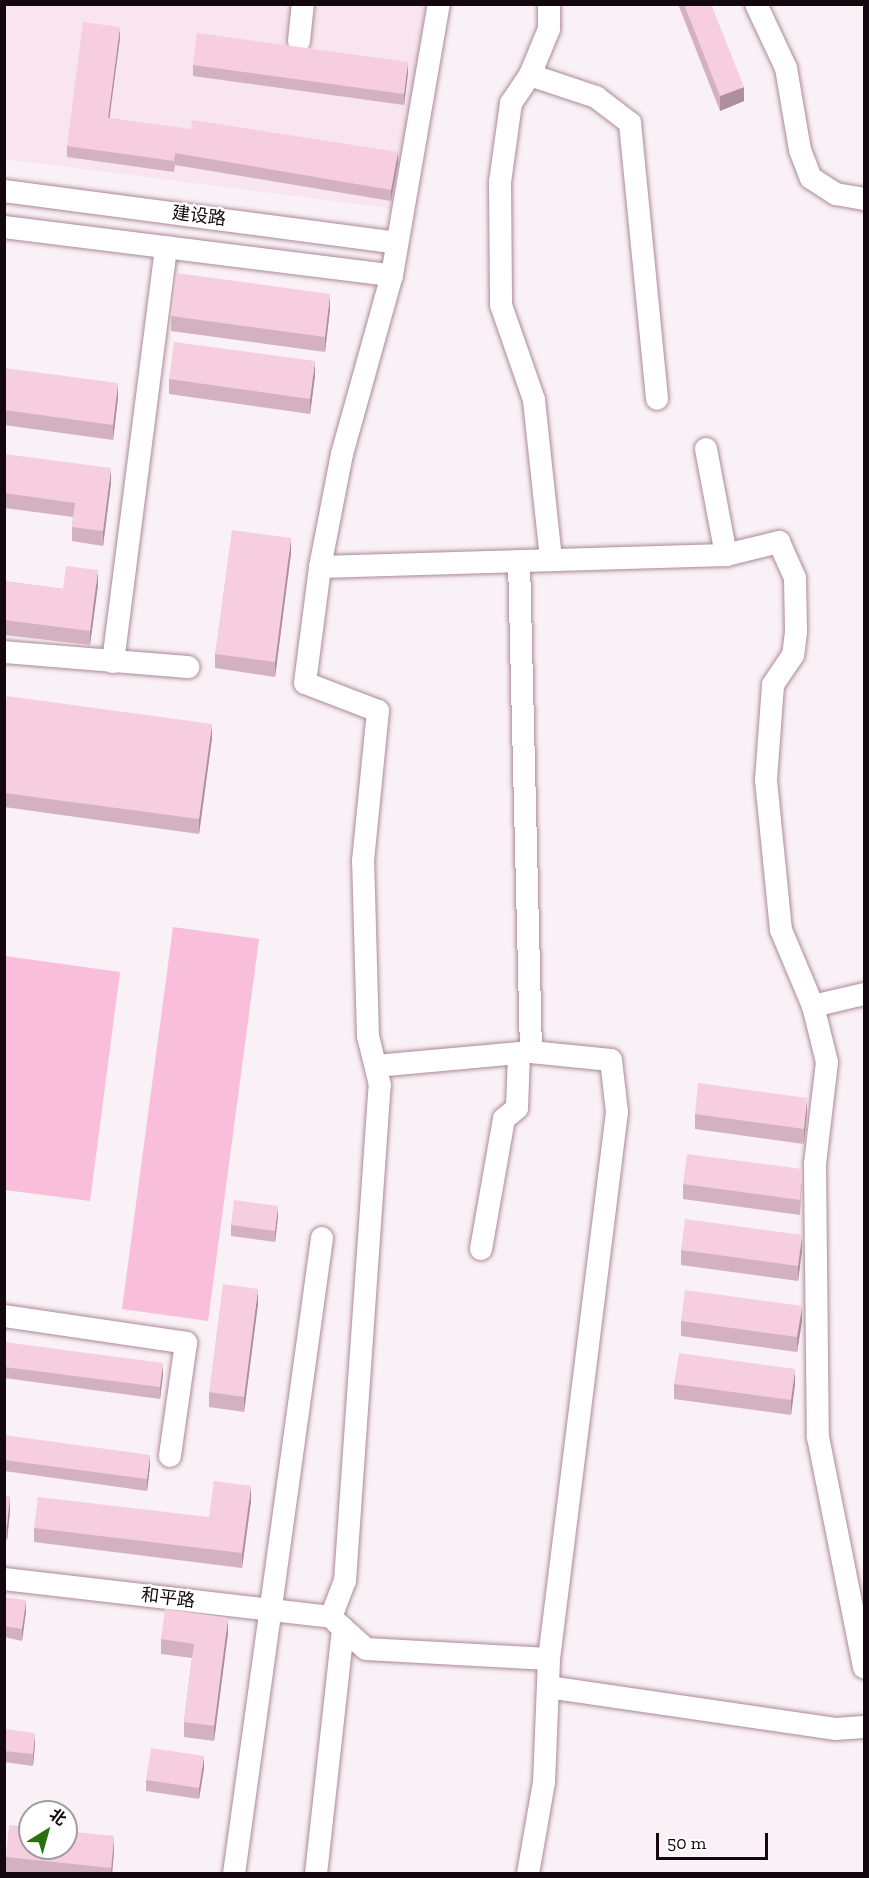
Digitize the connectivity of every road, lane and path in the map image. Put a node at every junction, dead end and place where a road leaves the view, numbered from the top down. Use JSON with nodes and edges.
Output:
{"nodes":[{"id":1,"x":303,"y":4,"type":"edge"},
{"id":2,"x":439,"y":4,"type":"edge"},
{"id":3,"x":549,"y":4,"type":"edge"},
{"id":4,"x":756,"y":4,"type":"edge"},
{"id":5,"x":299,"y":41,"type":"dead end"},
{"id":6,"x":530,"y":75,"type":"junction"},
{"id":7,"x":4,"y":191,"type":"edge"},
{"id":8,"x":864,"y":199,"type":"edge"},
{"id":9,"x":4,"y":227,"type":"edge"},
{"id":10,"x":394,"y":242,"type":"junction"},
{"id":11,"x":166,"y":248,"type":"junction"},
{"id":12,"x":392,"y":274,"type":"junction"},
{"id":13,"x":657,"y":399,"type":"dead end"},
{"id":14,"x":706,"y":449,"type":"dead end"},
{"id":15,"x":726,"y":555,"type":"junction"},
{"id":16,"x":551,"y":560,"type":"junction"},
{"id":17,"x":519,"y":561,"type":"junction"},
{"id":18,"x":320,"y":567,"type":"junction"},
{"id":19,"x":4,"y":652,"type":"edge"},
{"id":20,"x":113,"y":662,"type":"junction"},
{"id":21,"x":188,"y":667,"type":"dead end"},
{"id":22,"x":864,"y":994,"type":"edge"},
{"id":23,"x":813,"y":1006,"type":"junction"},
{"id":24,"x":525,"y":1053,"type":"junction"},
{"id":25,"x":376,"y":1066,"type":"junction"},
{"id":26,"x":322,"y":1238,"type":"dead end"},
{"id":27,"x":481,"y":1249,"type":"dead end"},
{"id":28,"x":4,"y":1316,"type":"edge"},
{"id":29,"x":170,"y":1456,"type":"dead end"},
{"id":30,"x":4,"y":1579,"type":"edge"},
{"id":31,"x":269,"y":1610,"type":"junction"},
{"id":32,"x":337,"y":1623,"type":"junction"},
{"id":33,"x":549,"y":1659,"type":"junction"},
{"id":34,"x":864,"y":1667,"type":"edge"},
{"id":35,"x":548,"y":1687,"type":"junction"},
{"id":36,"x":864,"y":1727,"type":"edge"},
{"id":37,"x":234,"y":1874,"type":"edge"},
{"id":38,"x":316,"y":1874,"type":"edge"},
{"id":39,"x":528,"y":1874,"type":"edge"}],
"edges":[{"from":1,"to":5,"type":"street"},
{"from":2,"to":10,"type":"street"},
{"from":3,"to":6,"type":"street"},
{"from":4,"to":8,"type":"street"},
{"from":6,"to":13,"type":"street"},
{"from":6,"to":16,"type":"street"},
{"from":7,"to":10,"type":"street","name":"建设路"},
{"from":9,"to":11,"type":"street","name":"建设路"},
{"from":10,"to":12,"type":"street"},
{"from":11,"to":12,"type":"street","name":"建设路"},
{"from":11,"to":20,"type":"street"},
{"from":12,"to":18,"type":"street"},
{"from":14,"to":15,"type":"street"},
{"from":15,"to":16,"type":"street"},
{"from":15,"to":23,"type":"street"},
{"from":16,"to":17,"type":"street"},
{"from":17,"to":18,"type":"street"},
{"from":17,"to":24,"type":"street"},
{"from":18,"to":25,"type":"street"},
{"from":19,"to":20,"type":"street"},
{"from":20,"to":21,"type":"street"},
{"from":22,"to":23,"type":"street"},
{"from":23,"to":34,"type":"street"},
{"from":24,"to":25,"type":"street"},
{"from":24,"to":27,"type":"street"},
{"from":24,"to":33,"type":"street"},
{"from":25,"to":32,"type":"street"},
{"from":26,"to":31,"type":"street"},
{"from":28,"to":29,"type":"street"},
{"from":30,"to":31,"type":"street","name":"和平路"},
{"from":31,"to":32,"type":"street","name":"和平路"},
{"from":31,"to":37,"type":"street"},
{"from":32,"to":33,"type":"street"},
{"from":32,"to":38,"type":"street"},
{"from":33,"to":35,"type":"street"},
{"from":35,"to":36,"type":"street"},
{"from":35,"to":39,"type":"street"}]}
